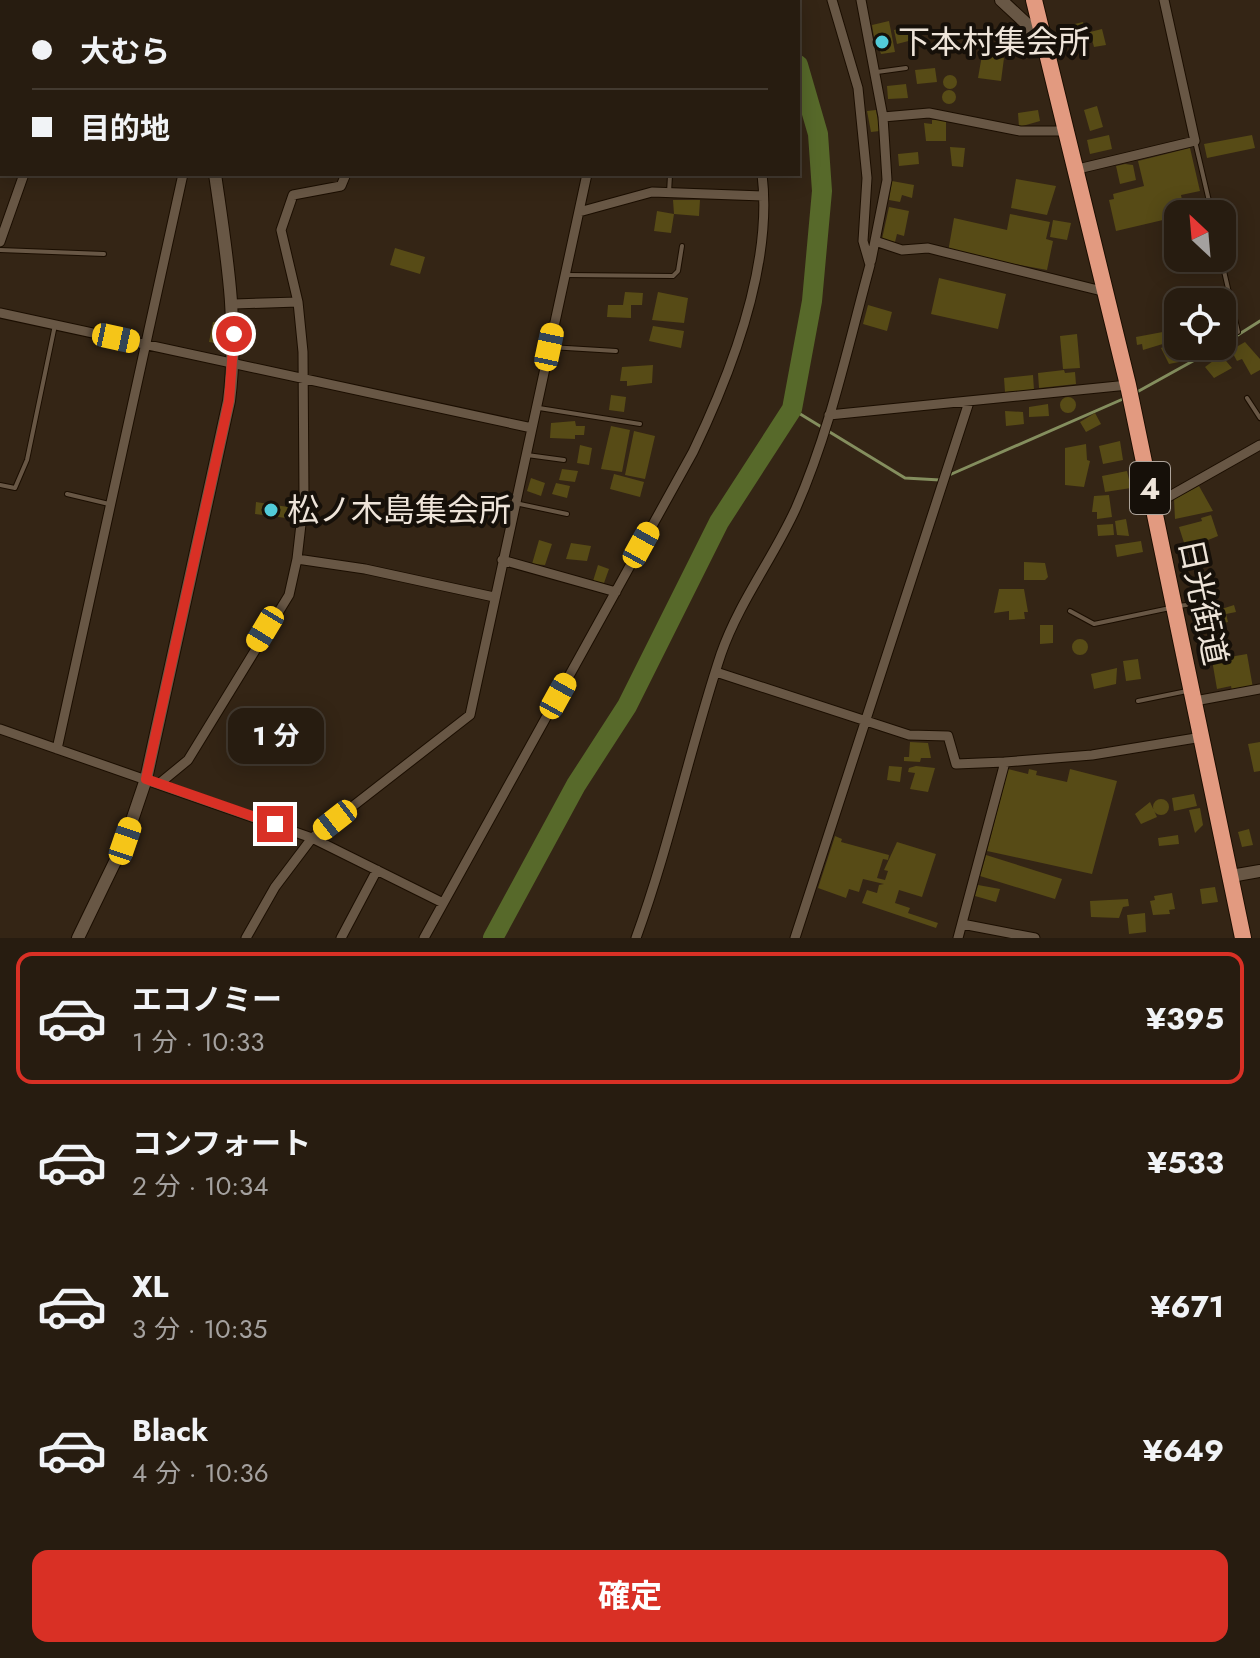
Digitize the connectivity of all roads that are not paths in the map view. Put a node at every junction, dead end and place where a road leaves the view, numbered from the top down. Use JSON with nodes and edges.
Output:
{"nodes":[{"id":1,"x":832,"y":0,"type":"edge"},
{"id":2,"x":861,"y":0,"type":"edge"},
{"id":3,"x":1001,"y":0,"type":"edge"},
{"id":4,"x":1034,"y":0,"type":"edge"},
{"id":5,"x":1164,"y":0,"type":"edge"},
{"id":6,"x":1039,"y":37,"type":"junction"},
{"id":7,"x":939,"y":42,"type":"dead end"},
{"id":8,"x":906,"y":68,"type":"dead end"},
{"id":9,"x":876,"y":72,"type":"junction"},
{"id":10,"x":878,"y":86,"type":"junction"},
{"id":11,"x":858,"y":88,"type":"junction"},
{"id":12,"x":883,"y":117,"type":"junction"},
{"id":13,"x":1068,"y":131,"type":"junction"},
{"id":14,"x":1195,"y":141,"type":"junction"},
{"id":15,"x":1078,"y":169,"type":"junction"},
{"id":16,"x":23,"y":176,"type":"edge"},
{"id":17,"x":183,"y":176,"type":"edge"},
{"id":18,"x":215,"y":176,"type":"edge"},
{"id":19,"x":345,"y":176,"type":"edge"},
{"id":20,"x":587,"y":176,"type":"edge"},
{"id":21,"x":670,"y":176,"type":"edge"},
{"id":22,"x":762,"y":176,"type":"edge"},
{"id":23,"x":669,"y":193,"type":"junction"},
{"id":24,"x":763,"y":196,"type":"junction"},
{"id":25,"x":1209,"y":200,"type":"edge"},
{"id":26,"x":579,"y":212,"type":"junction"},
{"id":27,"x":875,"y":241,"type":"junction"},
{"id":28,"x":0,"y":242,"type":"edge"},
{"id":29,"x":682,"y":246,"type":"dead end"},
{"id":30,"x":0,"y":250,"type":"edge"},
{"id":31,"x":104,"y":254,"type":"dead end"},
{"id":32,"x":870,"y":265,"type":"junction"},
{"id":33,"x":1224,"y":272,"type":"edge"},
{"id":34,"x":565,"y":275,"type":"junction"},
{"id":35,"x":1106,"y":292,"type":"junction"},
{"id":36,"x":298,"y":302,"type":"junction"},
{"id":37,"x":234,"y":304,"type":"junction"},
{"id":38,"x":0,"y":313,"type":"edge"},
{"id":39,"x":55,"y":325,"type":"junction"},
{"id":40,"x":1238,"y":332,"type":"dead end"},
{"id":41,"x":146,"y":344,"type":"junction"},
{"id":42,"x":549,"y":347,"type":"junction"},
{"id":43,"x":616,"y":351,"type":"dead end"},
{"id":44,"x":234,"y":363,"type":"junction"},
{"id":45,"x":302,"y":378,"type":"junction"},
{"id":46,"x":1128,"y":385,"type":"junction"},
{"id":47,"x":1247,"y":398,"type":"dead end"},
{"id":48,"x":969,"y":402,"type":"junction"},
{"id":49,"x":536,"y":407,"type":"junction"},
{"id":50,"x":829,"y":415,"type":"junction"},
{"id":51,"x":1260,"y":418,"type":"edge"},
{"id":52,"x":640,"y":424,"type":"dead end"},
{"id":53,"x":532,"y":428,"type":"junction"},
{"id":54,"x":1260,"y":445,"type":"edge"},
{"id":55,"x":526,"y":455,"type":"junction"},
{"id":56,"x":564,"y":460,"type":"dead end"},
{"id":57,"x":0,"y":485,"type":"edge"},
{"id":58,"x":67,"y":494,"type":"dead end"},
{"id":59,"x":515,"y":503,"type":"junction"},
{"id":60,"x":111,"y":504,"type":"junction"},
{"id":61,"x":1154,"y":505,"type":"junction"},
{"id":62,"x":567,"y":514,"type":"dead end"},
{"id":63,"x":297,"y":559,"type":"junction"},
{"id":64,"x":502,"y":560,"type":"junction"},
{"id":65,"x":1210,"y":585,"type":"dead end"},
{"id":66,"x":616,"y":592,"type":"junction"},
{"id":67,"x":494,"y":597,"type":"junction"},
{"id":68,"x":1176,"y":607,"type":"junction"},
{"id":69,"x":1070,"y":611,"type":"dead end"},
{"id":70,"x":716,"y":672,"type":"junction"},
{"id":71,"x":1260,"y":689,"type":"edge"},
{"id":72,"x":1194,"y":695,"type":"junction"},
{"id":73,"x":1138,"y":701,"type":"dead end"},
{"id":74,"x":865,"y":720,"type":"junction"},
{"id":75,"x":0,"y":729,"type":"edge"},
{"id":76,"x":1203,"y":737,"type":"junction"},
{"id":77,"x":57,"y":749,"type":"junction"},
{"id":78,"x":1005,"y":762,"type":"junction"},
{"id":79,"x":146,"y":779,"type":"junction"},
{"id":80,"x":160,"y":783,"type":"junction"},
{"id":81,"x":312,"y":838,"type":"junction"},
{"id":82,"x":377,"y":870,"type":"junction"},
{"id":83,"x":1260,"y":871,"type":"edge"},
{"id":84,"x":1231,"y":876,"type":"junction"},
{"id":85,"x":443,"y":903,"type":"junction"},
{"id":86,"x":962,"y":924,"type":"junction"},
{"id":87,"x":78,"y":938,"type":"edge"},
{"id":88,"x":246,"y":938,"type":"edge"},
{"id":89,"x":341,"y":938,"type":"edge"},
{"id":90,"x":424,"y":938,"type":"edge"},
{"id":91,"x":636,"y":938,"type":"edge"},
{"id":92,"x":795,"y":938,"type":"edge"},
{"id":93,"x":958,"y":938,"type":"edge"},
{"id":94,"x":1035,"y":938,"type":"edge"},
{"id":95,"x":1243,"y":938,"type":"edge"}],
"edges":[{"from":1,"to":11,"type":"street"},
{"from":2,"to":9,"type":"street"},
{"from":3,"to":6,"type":"street"},
{"from":4,"to":6,"type":"highway","name":"日光街道","number":"4"},
{"from":5,"to":14,"type":"street"},
{"from":6,"to":7,"type":"lane"},
{"from":6,"to":13,"type":"highway","name":"日光街道","number":"4"},
{"from":8,"to":9,"type":"lane"},
{"from":9,"to":10,"type":"street"},
{"from":10,"to":11,"type":"street"},
{"from":10,"to":12,"type":"street"},
{"from":11,"to":32,"type":"street"},
{"from":12,"to":13,"type":"street"},
{"from":12,"to":27,"type":"street"},
{"from":13,"to":15,"type":"highway","name":"日光街道","number":"4"},
{"from":14,"to":15,"type":"street"},
{"from":14,"to":25,"type":"lane"},
{"from":15,"to":35,"type":"highway","name":"日光街道","number":"4"},
{"from":16,"to":28,"type":"street"},
{"from":17,"to":41,"type":"street"},
{"from":18,"to":37,"type":"street"},
{"from":19,"to":36,"type":"street"},
{"from":20,"to":26,"type":"street"},
{"from":21,"to":23,"type":"lane"},
{"from":22,"to":24,"type":"street"},
{"from":23,"to":24,"type":"street"},
{"from":23,"to":26,"type":"street"},
{"from":24,"to":66,"type":"street"},
{"from":26,"to":34,"type":"street"},
{"from":27,"to":32,"type":"street"},
{"from":27,"to":35,"type":"street"},
{"from":29,"to":34,"type":"lane"},
{"from":30,"to":31,"type":"lane"},
{"from":32,"to":50,"type":"street"},
{"from":33,"to":40,"type":"lane"},
{"from":34,"to":42,"type":"street"},
{"from":35,"to":46,"type":"highway","name":"日光街道","number":"4"},
{"from":36,"to":37,"type":"street"},
{"from":36,"to":45,"type":"street"},
{"from":37,"to":44,"type":"street"},
{"from":38,"to":39,"type":"street"},
{"from":39,"to":41,"type":"street"},
{"from":39,"to":57,"type":"lane"},
{"from":41,"to":44,"type":"street"},
{"from":41,"to":60,"type":"street"},
{"from":42,"to":43,"type":"lane"},
{"from":42,"to":49,"type":"street"},
{"from":44,"to":45,"type":"street"},
{"from":44,"to":79,"type":"street"},
{"from":45,"to":53,"type":"street"},
{"from":45,"to":63,"type":"street"},
{"from":46,"to":48,"type":"street"},
{"from":46,"to":61,"type":"highway","name":"日光街道","number":"4"},
{"from":47,"to":51,"type":"lane"},
{"from":48,"to":50,"type":"street"},
{"from":48,"to":74,"type":"street"},
{"from":49,"to":52,"type":"lane"},
{"from":49,"to":53,"type":"street"},
{"from":50,"to":70,"type":"street"},
{"from":53,"to":55,"type":"street"},
{"from":54,"to":61,"type":"street"},
{"from":55,"to":56,"type":"lane"},
{"from":55,"to":59,"type":"street"},
{"from":58,"to":60,"type":"lane"},
{"from":59,"to":62,"type":"lane"},
{"from":59,"to":64,"type":"street"},
{"from":60,"to":77,"type":"street"},
{"from":61,"to":68,"type":"highway","name":"日光街道","number":"4"},
{"from":63,"to":67,"type":"street"},
{"from":63,"to":80,"type":"street"},
{"from":64,"to":66,"type":"street"},
{"from":64,"to":67,"type":"street"},
{"from":65,"to":68,"type":"lane"},
{"from":66,"to":85,"type":"street"},
{"from":67,"to":81,"type":"street"},
{"from":68,"to":69,"type":"lane"},
{"from":68,"to":72,"type":"highway","name":"日光街道","number":"4"},
{"from":70,"to":74,"type":"street"},
{"from":70,"to":91,"type":"street"},
{"from":71,"to":72,"type":"street"},
{"from":72,"to":73,"type":"lane"},
{"from":72,"to":76,"type":"highway","name":"日光街道","number":"4"},
{"from":74,"to":78,"type":"street"},
{"from":74,"to":92,"type":"street"},
{"from":75,"to":77,"type":"street"},
{"from":76,"to":78,"type":"street"},
{"from":76,"to":84,"type":"highway","name":"日光街道","number":"4"},
{"from":77,"to":79,"type":"street"},
{"from":78,"to":86,"type":"street"},
{"from":79,"to":80,"type":"street"},
{"from":79,"to":87,"type":"street"},
{"from":80,"to":81,"type":"street"},
{"from":81,"to":82,"type":"street"},
{"from":81,"to":88,"type":"street"},
{"from":82,"to":85,"type":"street"},
{"from":82,"to":89,"type":"street"},
{"from":83,"to":84,"type":"street"},
{"from":84,"to":95,"type":"highway","name":"日光街道","number":"4"},
{"from":85,"to":90,"type":"street"},
{"from":86,"to":93,"type":"street"},
{"from":86,"to":94,"type":"street"}]}
